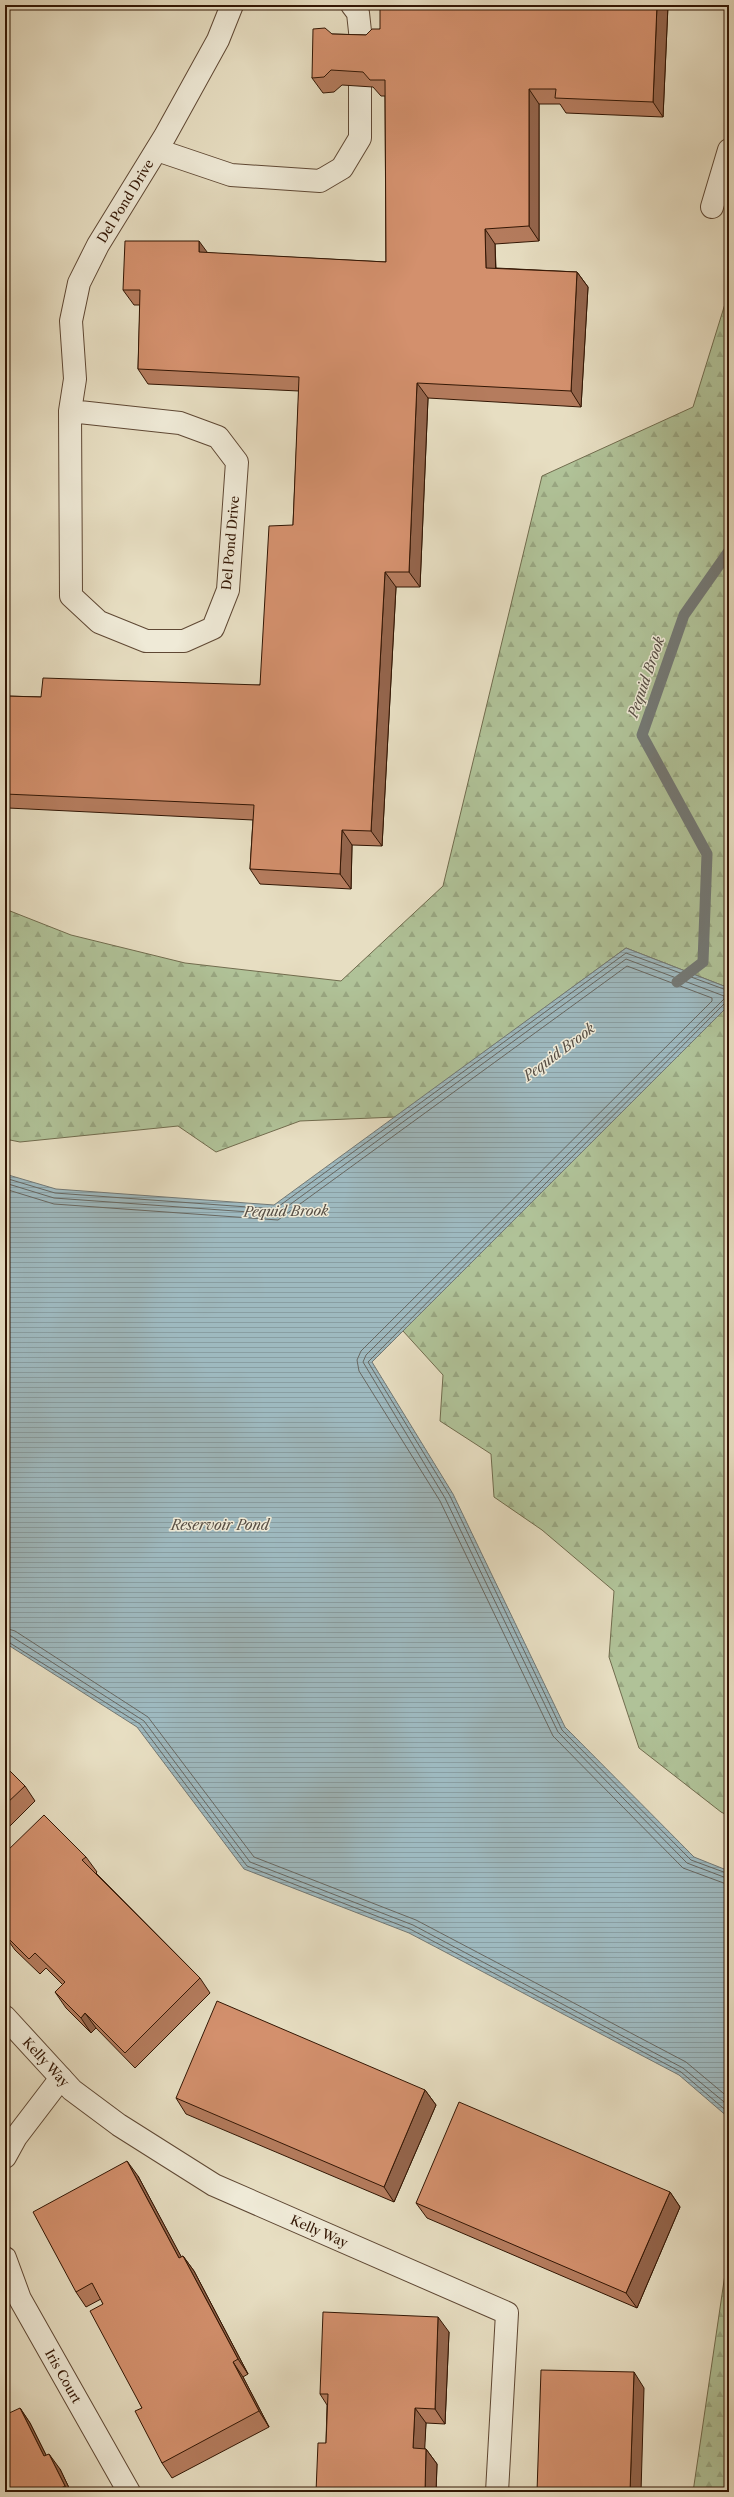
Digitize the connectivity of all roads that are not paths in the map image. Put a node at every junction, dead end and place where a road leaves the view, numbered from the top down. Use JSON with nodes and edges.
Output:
{"nodes":[{"id":1,"x":232,"y":5,"type":"edge"},
{"id":2,"x":352,"y":5,"type":"edge"},
{"id":3,"x":362,"y":50,"type":"edge"},
{"id":4,"x":360,"y":86,"type":"edge"},
{"id":5,"x":157,"y":150,"type":"junction"},
{"id":6,"x":729,"y":150,"type":"edge"},
{"id":7,"x":712,"y":207,"type":"dead end"},
{"id":8,"x":70,"y":411,"type":"junction"},
{"id":9,"x":5,"y":2017,"type":"edge"},
{"id":10,"x":61,"y":2078,"type":"junction"},
{"id":11,"x":5,"y":2157,"type":"edge"},
{"id":12,"x":5,"y":2258,"type":"edge"},
{"id":13,"x":129,"y":2492,"type":"edge"},
{"id":14,"x":497,"y":2492,"type":"edge"}],
"edges":[{"from":1,"to":5,"type":"street","name":"Del Pond Drive"},
{"from":2,"to":3,"type":"street"},
{"from":4,"to":5,"type":"street"},
{"from":5,"to":8,"type":"street","name":"Del Pond Drive"},
{"from":6,"to":7,"type":"street"},
{"from":8,"to":8,"type":"street","name":"Del Pond Drive"},
{"from":9,"to":10,"type":"street","name":"Kelly Way"},
{"from":10,"to":11,"type":"street"},
{"from":10,"to":14,"type":"street","name":"Kelly Way"},
{"from":12,"to":13,"type":"street","name":"Iris Court"}]}
